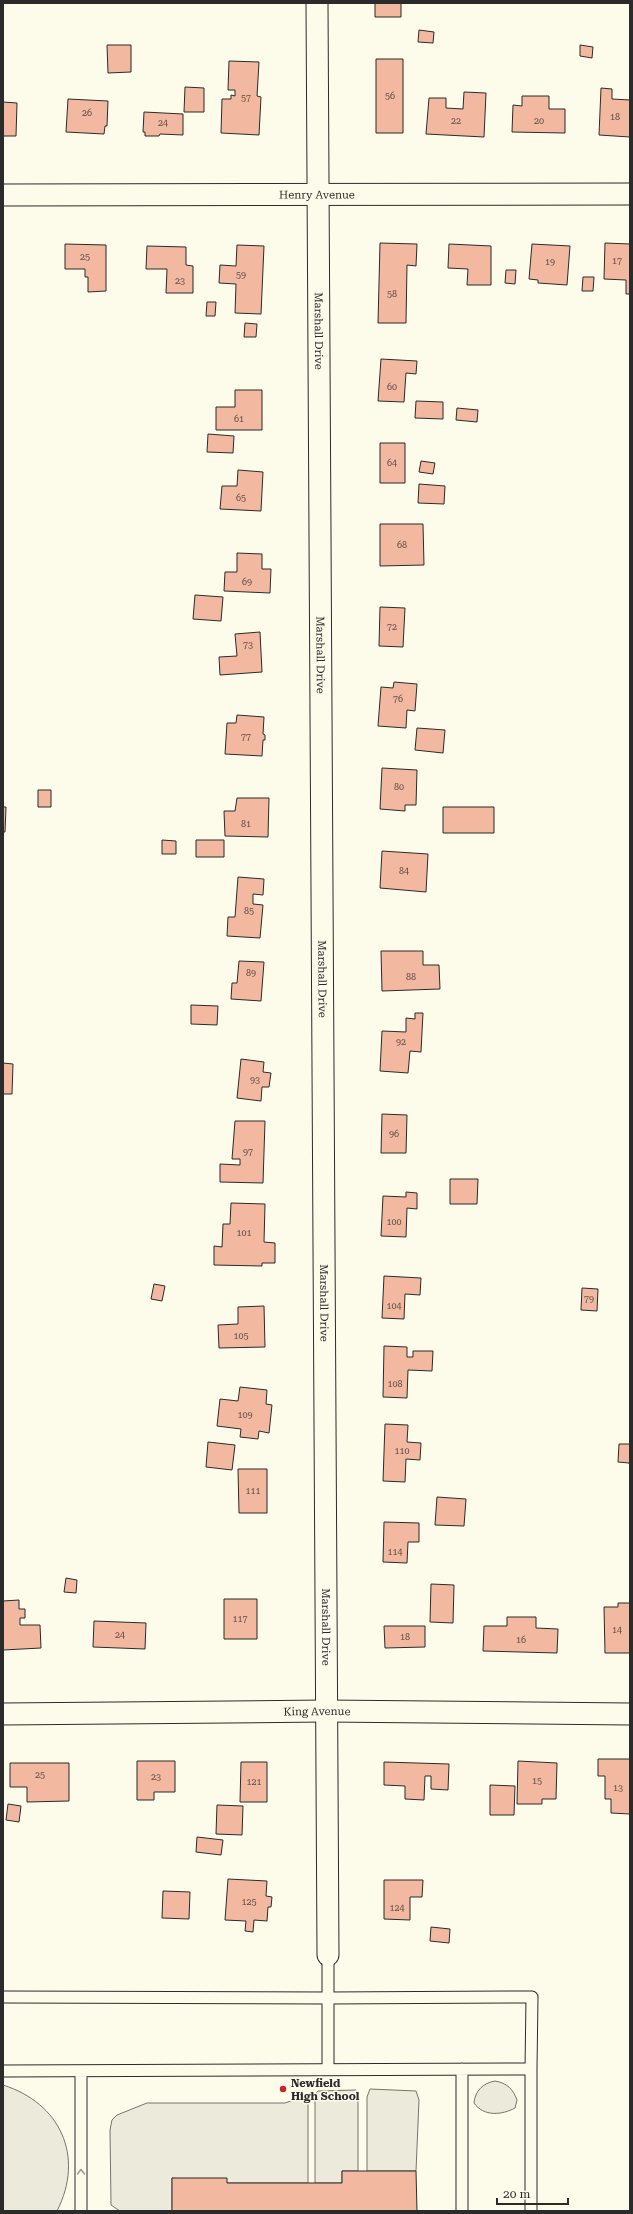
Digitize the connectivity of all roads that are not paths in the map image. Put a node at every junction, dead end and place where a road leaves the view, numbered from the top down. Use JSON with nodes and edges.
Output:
{"nodes":[{"id":1,"x":317,"y":3,"type":"edge"},
{"id":2,"x":3,"y":194,"type":"edge"},
{"id":3,"x":630,"y":194,"type":"edge"},
{"id":4,"x":317,"y":195,"type":"junction"},
{"id":5,"x":326,"y":1711,"type":"junction"},
{"id":6,"x":3,"y":1714,"type":"edge"},
{"id":7,"x":630,"y":1714,"type":"edge"},
{"id":8,"x":328,"y":1955,"type":"joint"},
{"id":9,"x":3,"y":1997,"type":"edge"},
{"id":10,"x":328,"y":1998,"type":"junction"},
{"id":11,"x":328,"y":2069,"type":"junction"},
{"id":12,"x":462,"y":2069,"type":"junction"},
{"id":13,"x":531,"y":2069,"type":"junction"},
{"id":14,"x":3,"y":2071,"type":"edge"},
{"id":15,"x":81,"y":2071,"type":"junction"},
{"id":16,"x":81,"y":2211,"type":"edge"},
{"id":17,"x":462,"y":2211,"type":"edge"},
{"id":18,"x":531,"y":2211,"type":"edge"}],
"edges":[{"from":1,"to":4,"type":"street","name":"Marshall Drive"},
{"from":2,"to":4,"type":"street","name":"Henry Avenue"},
{"from":3,"to":4,"type":"street","name":"Henry Avenue"},
{"from":4,"to":5,"type":"street","name":"Marshall Drive"},
{"from":5,"to":6,"type":"street","name":"King Avenue"},
{"from":5,"to":7,"type":"street","name":"King Avenue"},
{"from":5,"to":8,"type":"street","name":"Marshall Drive"},
{"from":8,"to":10,"type":"lane"},
{"from":9,"to":10,"type":"lane"},
{"from":10,"to":11,"type":"lane"},
{"from":10,"to":13,"type":"lane"},
{"from":11,"to":12,"type":"lane"},
{"from":11,"to":15,"type":"lane"},
{"from":12,"to":13,"type":"lane"},
{"from":12,"to":17,"type":"lane"},
{"from":13,"to":18,"type":"lane"},
{"from":14,"to":15,"type":"lane"},
{"from":16,"to":15,"type":"lane","one_way":true}]}
